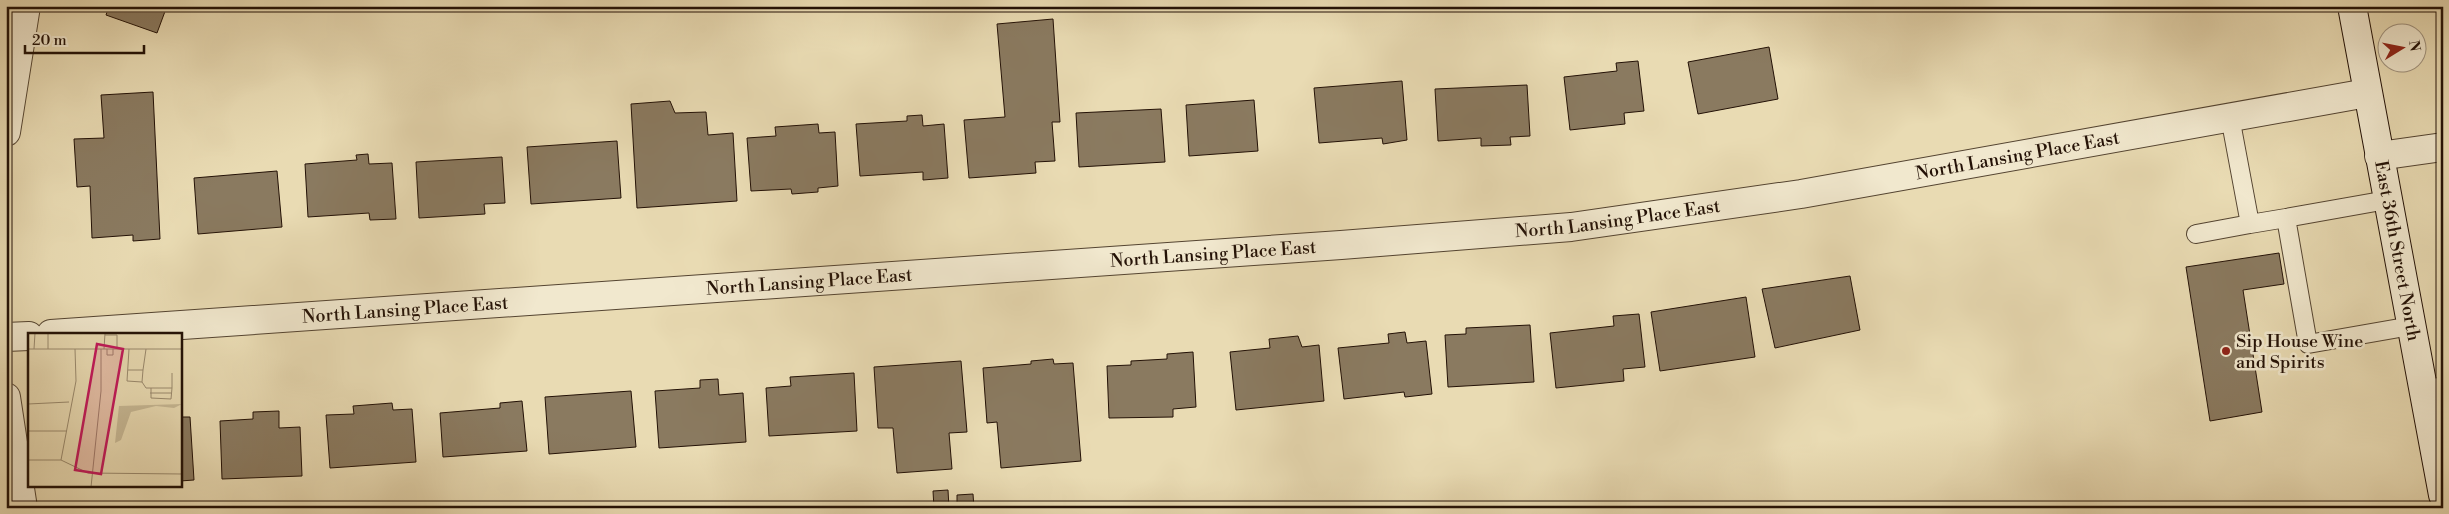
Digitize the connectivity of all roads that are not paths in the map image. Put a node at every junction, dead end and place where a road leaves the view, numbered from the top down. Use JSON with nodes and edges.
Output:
{"nodes":[{"id":1,"x":26,"y":6,"type":"edge"},
{"id":2,"x":2352,"y":6,"type":"edge"},
{"id":3,"x":2367,"y":93,"type":"junction"},
{"id":4,"x":2230,"y":118,"type":"junction"},
{"id":5,"x":6,"y":132,"type":"edge"},
{"id":6,"x":2443,"y":147,"type":"edge"},
{"id":7,"x":2379,"y":156,"type":"junction"},
{"id":8,"x":2387,"y":200,"type":"junction"},
{"id":9,"x":2286,"y":218,"type":"junction"},
{"id":10,"x":2250,"y":224,"type":"junction"},
{"id":11,"x":2196,"y":234,"type":"dead end"},
{"id":12,"x":2410,"y":326,"type":"junction"},
{"id":13,"x":66,"y":333,"type":"edge"},
{"id":14,"x":28,"y":336,"type":"edge"},
{"id":15,"x":6,"y":337,"type":"edge"},
{"id":16,"x":2433,"y":389,"type":"edge"},
{"id":17,"x":6,"y":397,"type":"edge"},
{"id":18,"x":2443,"y":495,"type":"edge"},
{"id":19,"x":23,"y":508,"type":"edge"}],
"edges":[{"from":1,"to":5,"type":"street"},
{"from":2,"to":3,"type":"street","name":"East 36th Street North"},
{"from":3,"to":4,"type":"street","name":"North Lansing Place East"},
{"from":3,"to":7,"type":"street","name":"East 36th Street North"},
{"from":4,"to":10,"type":"lane"},
{"from":4,"to":13,"type":"street","name":"North Lansing Place East"},
{"from":6,"to":7,"type":"street"},
{"from":7,"to":8,"type":"street","name":"East 36th Street North"},
{"from":8,"to":9,"type":"lane"},
{"from":8,"to":12,"type":"street","name":"East 36th Street North"},
{"from":9,"to":10,"type":"lane"},
{"from":9,"to":12,"type":"lane"},
{"from":10,"to":11,"type":"lane"},
{"from":12,"to":16,"type":"street","name":"East 36th Street North"},
{"from":14,"to":15,"type":"street"},
{"from":16,"to":18,"type":"street","name":"East 36th Street North"},
{"from":17,"to":19,"type":"street"}]}
